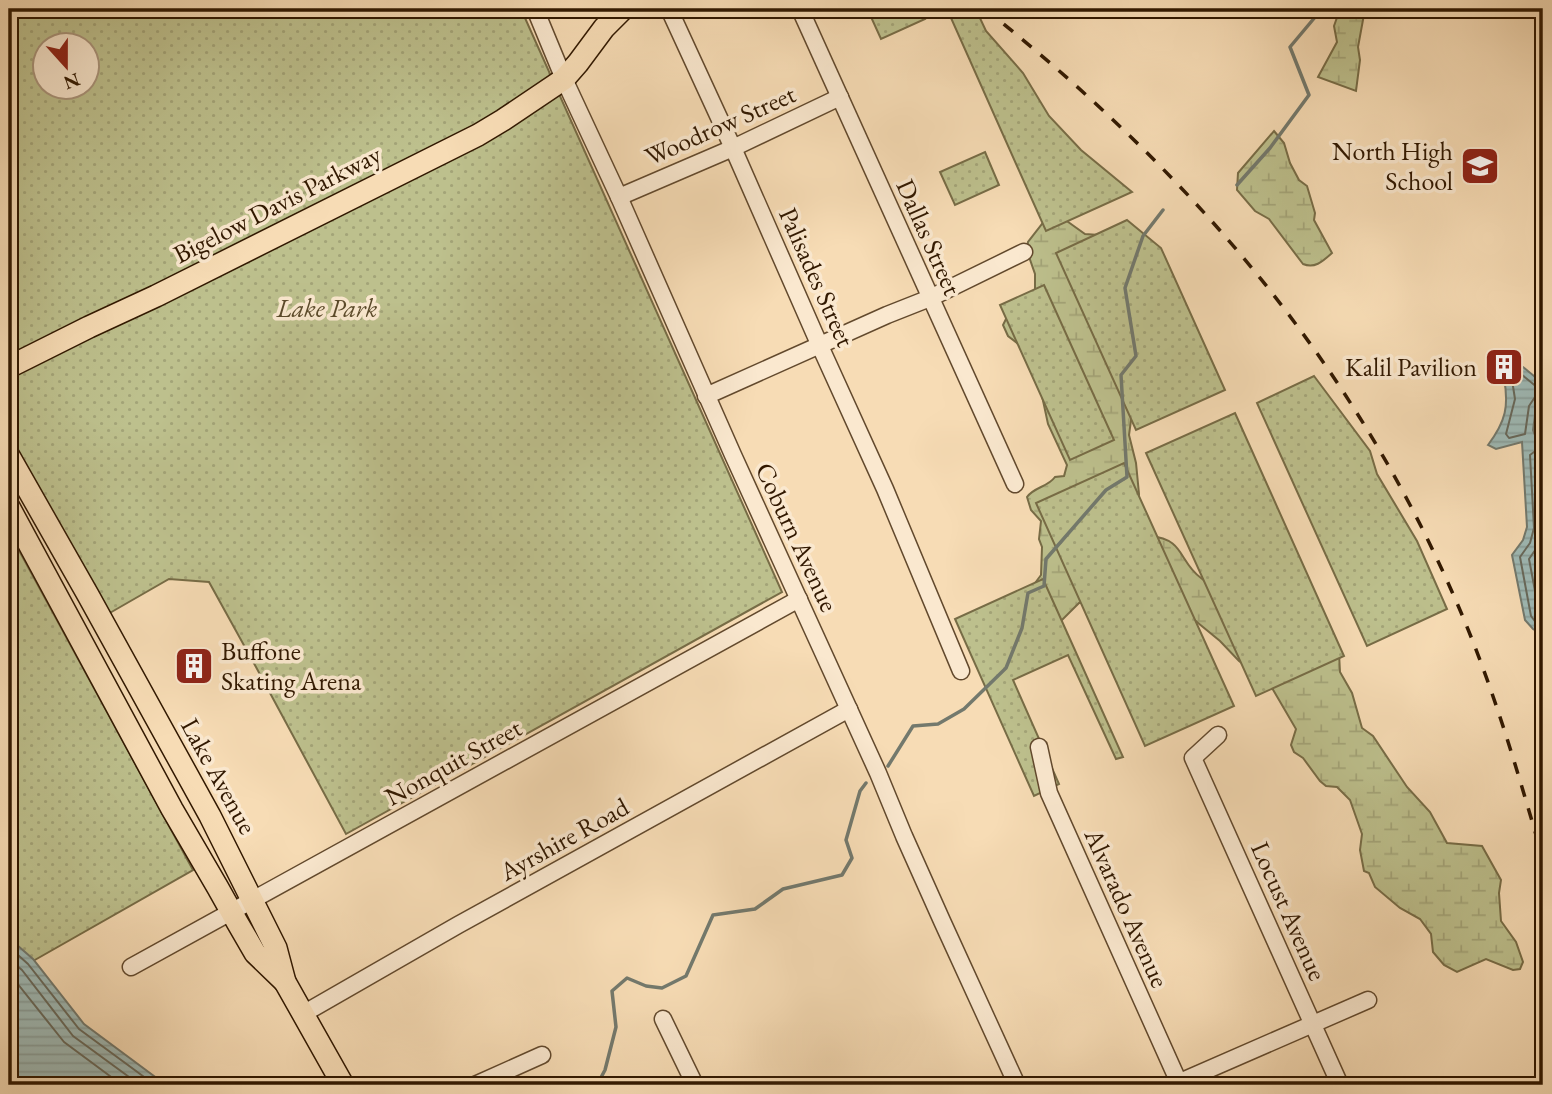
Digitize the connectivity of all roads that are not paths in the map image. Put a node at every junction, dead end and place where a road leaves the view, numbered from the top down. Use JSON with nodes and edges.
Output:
{"nodes":[{"id":1,"x":535,"y":9,"type":"edge"},
{"id":2,"x":623,"y":9,"type":"edge"},
{"id":3,"x":669,"y":9,"type":"edge"},
{"id":4,"x":800,"y":9,"type":"edge"},
{"id":5,"x":564,"y":79,"type":"junction"},
{"id":6,"x":840,"y":97,"type":"junction"},
{"id":7,"x":733,"y":148,"type":"junction"},
{"id":8,"x":619,"y":197,"type":"junction"},
{"id":9,"x":1024,"y":252,"type":"dead end"},
{"id":10,"x":930,"y":298,"type":"junction"},
{"id":11,"x":820,"y":346,"type":"junction"},
{"id":12,"x":9,"y":367,"type":"edge"},
{"id":13,"x":706,"y":396,"type":"junction"},
{"id":14,"x":9,"y":456,"type":"edge"},
{"id":15,"x":1015,"y":484,"type":"dead end"},
{"id":16,"x":9,"y":508,"type":"edge"},
{"id":17,"x":799,"y":599,"type":"junction"},
{"id":18,"x":961,"y":671,"type":"dead end"},
{"id":19,"x":849,"y":709,"type":"junction"},
{"id":20,"x":1218,"y":735,"type":"dead end"},
{"id":21,"x":1039,"y":747,"type":"dead end"},
{"id":22,"x":252,"y":901,"type":"junction"},
{"id":23,"x":232,"y":912,"type":"junction"},
{"id":24,"x":131,"y":967,"type":"dead end"},
{"id":25,"x":285,"y":982,"type":"junction"},
{"id":26,"x":1368,"y":1000,"type":"dead end"},
{"id":27,"x":303,"y":1014,"type":"junction"},
{"id":28,"x":663,"y":1019,"type":"dead end"},
{"id":29,"x":1313,"y":1024,"type":"junction"},
{"id":30,"x":542,"y":1055,"type":"dead end"},
{"id":31,"x":1177,"y":1084,"type":"edge"},
{"id":32,"x":343,"y":1085,"type":"edge"},
{"id":33,"x":475,"y":1085,"type":"edge"},
{"id":34,"x":695,"y":1085,"type":"edge"},
{"id":35,"x":1017,"y":1085,"type":"edge"},
{"id":36,"x":1340,"y":1085,"type":"edge"}],
"edges":[{"from":1,"to":5,"type":"street","name":"Coburn Avenue"},
{"from":2,"to":5,"type":"main road","name":"Bigelow Davis Parkway"},
{"from":3,"to":7,"type":"street","name":"Palisades Street"},
{"from":4,"to":6,"type":"street","name":"Dallas Street"},
{"from":5,"to":8,"type":"street","name":"Coburn Avenue"},
{"from":5,"to":12,"type":"main road","name":"Bigelow Davis Parkway"},
{"from":6,"to":7,"type":"street","name":"Woodrow Street"},
{"from":6,"to":10,"type":"street","name":"Dallas Street"},
{"from":7,"to":8,"type":"street","name":"Woodrow Street"},
{"from":7,"to":11,"type":"street","name":"Palisades Street"},
{"from":8,"to":13,"type":"street","name":"Coburn Avenue"},
{"from":9,"to":10,"type":"street"},
{"from":10,"to":11,"type":"street"},
{"from":10,"to":15,"type":"street","name":"Dallas Street"},
{"from":11,"to":13,"type":"street"},
{"from":11,"to":18,"type":"street","name":"Palisades Street"},
{"from":13,"to":17,"type":"street","name":"Coburn Avenue"},
{"from":14,"to":22,"type":"main road","name":"Lake Avenue"},
{"from":16,"to":23,"type":"main road","name":"Lake Avenue"},
{"from":17,"to":19,"type":"street","name":"Coburn Avenue"},
{"from":17,"to":22,"type":"street","name":"Nonquit Street"},
{"from":19,"to":27,"type":"street","name":"Ayrshire Road"},
{"from":19,"to":35,"type":"street","name":"Coburn Avenue"},
{"from":20,"to":29,"type":"street","name":"Locust Avenue"},
{"from":21,"to":31,"type":"street","name":"Alvarado Avenue"},
{"from":22,"to":23,"type":"street","name":"Nonquit Street"},
{"from":22,"to":25,"type":"main road","name":"Lake Avenue"},
{"from":23,"to":24,"type":"street","name":"Nonquit Street"},
{"from":23,"to":25,"type":"main road","name":"Lake Avenue"},
{"from":25,"to":27,"type":"main road","name":"Lake Avenue"},
{"from":26,"to":29,"type":"street"},
{"from":27,"to":32,"type":"main road","name":"Lake Avenue"},
{"from":28,"to":34,"type":"street"},
{"from":29,"to":31,"type":"street"},
{"from":29,"to":36,"type":"street","name":"Locust Avenue"},
{"from":30,"to":33,"type":"street"}]}
